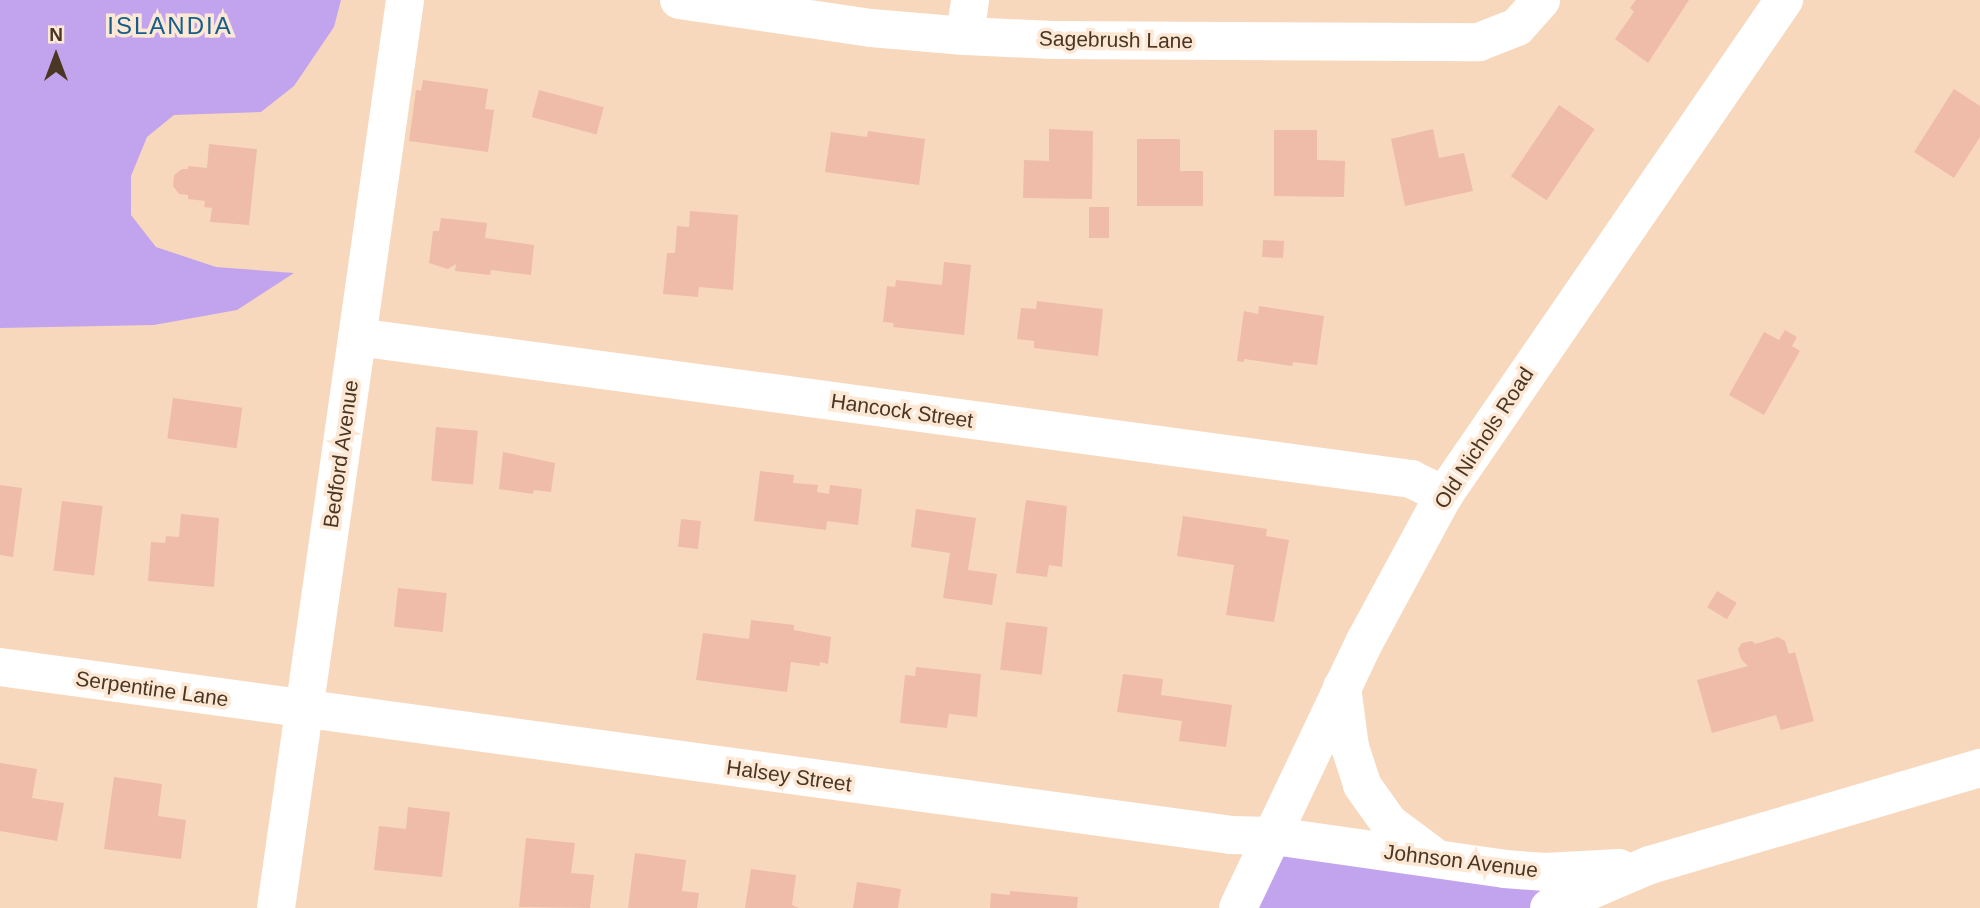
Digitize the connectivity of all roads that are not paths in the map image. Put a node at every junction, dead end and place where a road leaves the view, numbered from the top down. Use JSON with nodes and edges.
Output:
{"nodes":[{"id":1,"x":405,"y":0,"type":"edge"},
{"id":2,"x":679,"y":0,"type":"edge"},
{"id":3,"x":1541,"y":0,"type":"edge"},
{"id":4,"x":1784,"y":0,"type":"edge"},
{"id":5,"x":968,"y":18,"type":"edge"},
{"id":6,"x":357,"y":337,"type":"junction"},
{"id":7,"x":1444,"y":495,"type":"junction"},
{"id":8,"x":0,"y":667,"type":"edge"},
{"id":9,"x":1342,"y":687,"type":"junction"},
{"id":10,"x":305,"y":711,"type":"junction"},
{"id":11,"x":1980,"y":768,"type":"edge"},
{"id":12,"x":1274,"y":836,"type":"junction"},
{"id":13,"x":1437,"y":859,"type":"junction"},
{"id":14,"x":1547,"y":896,"type":"edge"},
{"id":15,"x":276,"y":908,"type":"edge"},
{"id":16,"x":1238,"y":908,"type":"edge"}],
"edges":[{"from":1,"to":6,"type":"street","name":"Bedford Avenue"},
{"from":2,"to":5,"type":"street","name":"Sagebrush Lane"},
{"from":3,"to":5,"type":"street","name":"Sagebrush Lane"},
{"from":4,"to":7,"type":"street","name":"Old Nichols Road"},
{"from":6,"to":7,"type":"street","name":"Hancock Street"},
{"from":6,"to":10,"type":"street","name":"Bedford Avenue"},
{"from":7,"to":9,"type":"street","name":"Old Nichols Road"},
{"from":8,"to":10,"type":"street","name":"Serpentine Lane"},
{"from":9,"to":12,"type":"street","name":"Old Nichols Road"},
{"from":9,"to":13,"type":"street"},
{"from":10,"to":12,"type":"street","name":"Halsey Street"},
{"from":10,"to":15,"type":"street","name":"Bedford Avenue"},
{"from":11,"to":14,"type":"street","name":"Johnson Avenue"},
{"from":12,"to":13,"type":"street","name":"Johnson Avenue"},
{"from":12,"to":16,"type":"street","name":"Old Nichols Road"},
{"from":13,"to":14,"type":"street","name":"Johnson Avenue"}]}
